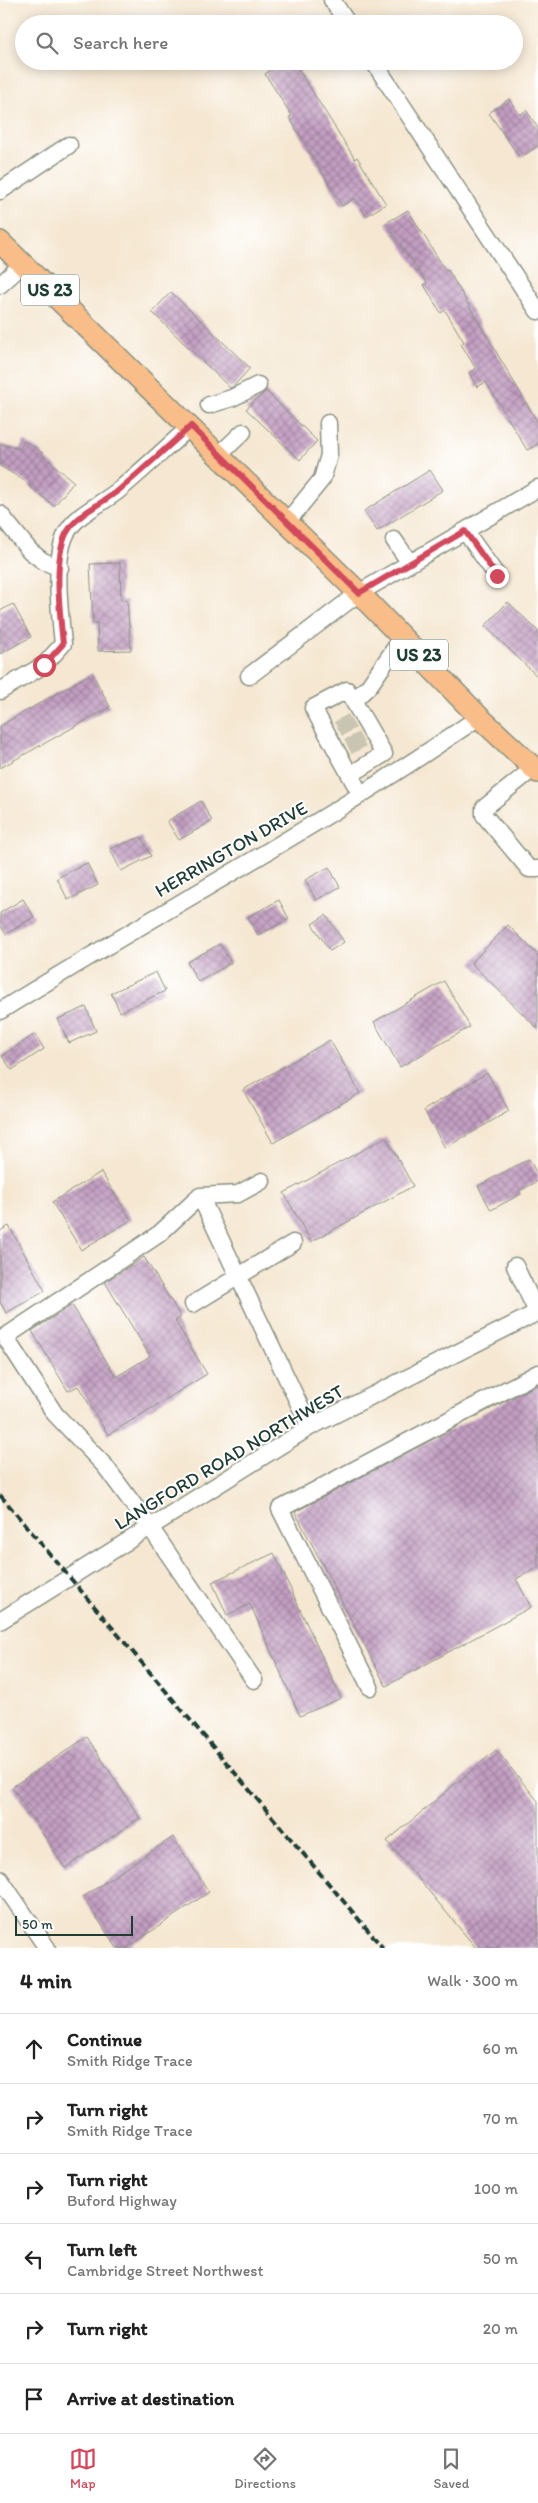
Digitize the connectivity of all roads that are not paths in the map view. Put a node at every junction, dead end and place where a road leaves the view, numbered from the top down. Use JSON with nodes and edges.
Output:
{"nodes":[{"id":1,"x":332,"y":0,"type":"edge"},
{"id":2,"x":342,"y":15,"type":"edge"},
{"id":3,"x":379,"y":70,"type":"edge"},
{"id":4,"x":69,"y":145,"type":"dead end"},
{"id":5,"x":0,"y":191,"type":"edge"},
{"id":6,"x":0,"y":242,"type":"edge"},
{"id":7,"x":23,"y":264,"type":"junction"},
{"id":8,"x":0,"y":285,"type":"edge"},
{"id":9,"x":538,"y":310,"type":"edge"},
{"id":10,"x":258,"y":385,"type":"dead end"},
{"id":11,"x":209,"y":405,"type":"dead end"},
{"id":12,"x":328,"y":423,"type":"dead end"},
{"id":13,"x":191,"y":426,"type":"junction"},
{"id":14,"x":243,"y":432,"type":"dead end"},
{"id":15,"x":219,"y":454,"type":"junction"},
{"id":16,"x":538,"y":488,"type":"edge"},
{"id":17,"x":0,"y":514,"type":"edge"},
{"id":18,"x":287,"y":522,"type":"junction"},
{"id":19,"x":465,"y":531,"type":"junction"},
{"id":20,"x":394,"y":540,"type":"dead end"},
{"id":21,"x":410,"y":563,"type":"junction"},
{"id":22,"x":60,"y":568,"type":"junction"},
{"id":23,"x":497,"y":576,"type":"dead end"},
{"id":24,"x":359,"y":593,"type":"junction"},
{"id":25,"x":402,"y":638,"type":"junction"},
{"id":26,"x":249,"y":676,"type":"dead end"},
{"id":27,"x":0,"y":691,"type":"edge"},
{"id":28,"x":352,"y":701,"type":"junction"},
{"id":29,"x":479,"y":717,"type":"junction"},
{"id":30,"x":345,"y":725,"type":"junction"},
{"id":31,"x":355,"y":743,"type":"junction"},
{"id":32,"x":536,"y":770,"type":"edge"},
{"id":33,"x":350,"y":775,"type":"junction"},
{"id":34,"x":361,"y":795,"type":"junction"},
{"id":35,"x":538,"y":869,"type":"edge"},
{"id":36,"x":0,"y":1011,"type":"edge"},
{"id":37,"x":262,"y":1181,"type":"dead end"},
{"id":38,"x":200,"y":1196,"type":"junction"},
{"id":39,"x":293,"y":1242,"type":"dead end"},
{"id":40,"x":515,"y":1266,"type":"dead end"},
{"id":41,"x":239,"y":1277,"type":"junction"},
{"id":42,"x":193,"y":1304,"type":"dead end"},
{"id":43,"x":538,"y":1312,"type":"edge"},
{"id":44,"x":538,"y":1373,"type":"edge"},
{"id":45,"x":310,"y":1427,"type":"junction"},
{"id":46,"x":150,"y":1527,"type":"junction"},
{"id":47,"x":0,"y":1621,"type":"edge"},
{"id":48,"x":254,"y":1680,"type":"dead end"},
{"id":49,"x":370,"y":1687,"type":"dead end"},
{"id":50,"x":0,"y":1879,"type":"edge"},
{"id":51,"x":47,"y":1948,"type":"edge"}],
"edges":[{"from":1,"to":2,"type":"street"},
{"from":3,"to":9,"type":"street"},
{"from":4,"to":5,"type":"street"},
{"from":6,"to":7,"type":"main road","number":"US 23"},
{"from":7,"to":8,"type":"street"},
{"from":7,"to":13,"type":"main road","number":"US 23"},
{"from":10,"to":11,"type":"street"},
{"from":12,"to":18,"type":"street"},
{"from":13,"to":15,"type":"main road","number":"US 23"},
{"from":13,"to":22,"type":"street"},
{"from":14,"to":15,"type":"street"},
{"from":15,"to":18,"type":"main road","number":"US 23"},
{"from":16,"to":19,"type":"street"},
{"from":17,"to":22,"type":"street"},
{"from":18,"to":24,"type":"main road","number":"US 23"},
{"from":19,"to":21,"type":"street"},
{"from":19,"to":23,"type":"street"},
{"from":20,"to":21,"type":"street"},
{"from":21,"to":24,"type":"street"},
{"from":22,"to":27,"type":"street"},
{"from":24,"to":25,"type":"main road","number":"US 23"},
{"from":24,"to":26,"type":"street"},
{"from":25,"to":28,"type":"street"},
{"from":25,"to":29,"type":"main road","number":"US 23"},
{"from":28,"to":30,"type":"street"},
{"from":28,"to":30,"type":"street"},
{"from":29,"to":32,"type":"main road","number":"US 23"},
{"from":29,"to":34,"type":"street","name":"HERRINGTON DRIVE"},
{"from":30,"to":31,"type":"street"},
{"from":30,"to":31,"type":"street"},
{"from":31,"to":33,"type":"street"},
{"from":31,"to":33,"type":"street"},
{"from":32,"to":35,"type":"street"},
{"from":33,"to":34,"type":"street"},
{"from":34,"to":36,"type":"street","name":"HERRINGTON DRIVE"},
{"from":37,"to":38,"type":"street"},
{"from":38,"to":41,"type":"street"},
{"from":38,"to":46,"type":"street"},
{"from":39,"to":41,"type":"street"},
{"from":40,"to":43,"type":"street"},
{"from":41,"to":42,"type":"street"},
{"from":41,"to":45,"type":"street"},
{"from":43,"to":45,"type":"street","name":"LANGFORD ROAD NORTHWEST"},
{"from":44,"to":49,"type":"street"},
{"from":45,"to":46,"type":"street","name":"LANGFORD ROAD NORTHWEST"},
{"from":46,"to":47,"type":"street","name":"LANGFORD ROAD NORTHWEST"},
{"from":46,"to":48,"type":"street"},
{"from":50,"to":51,"type":"street"}]}
